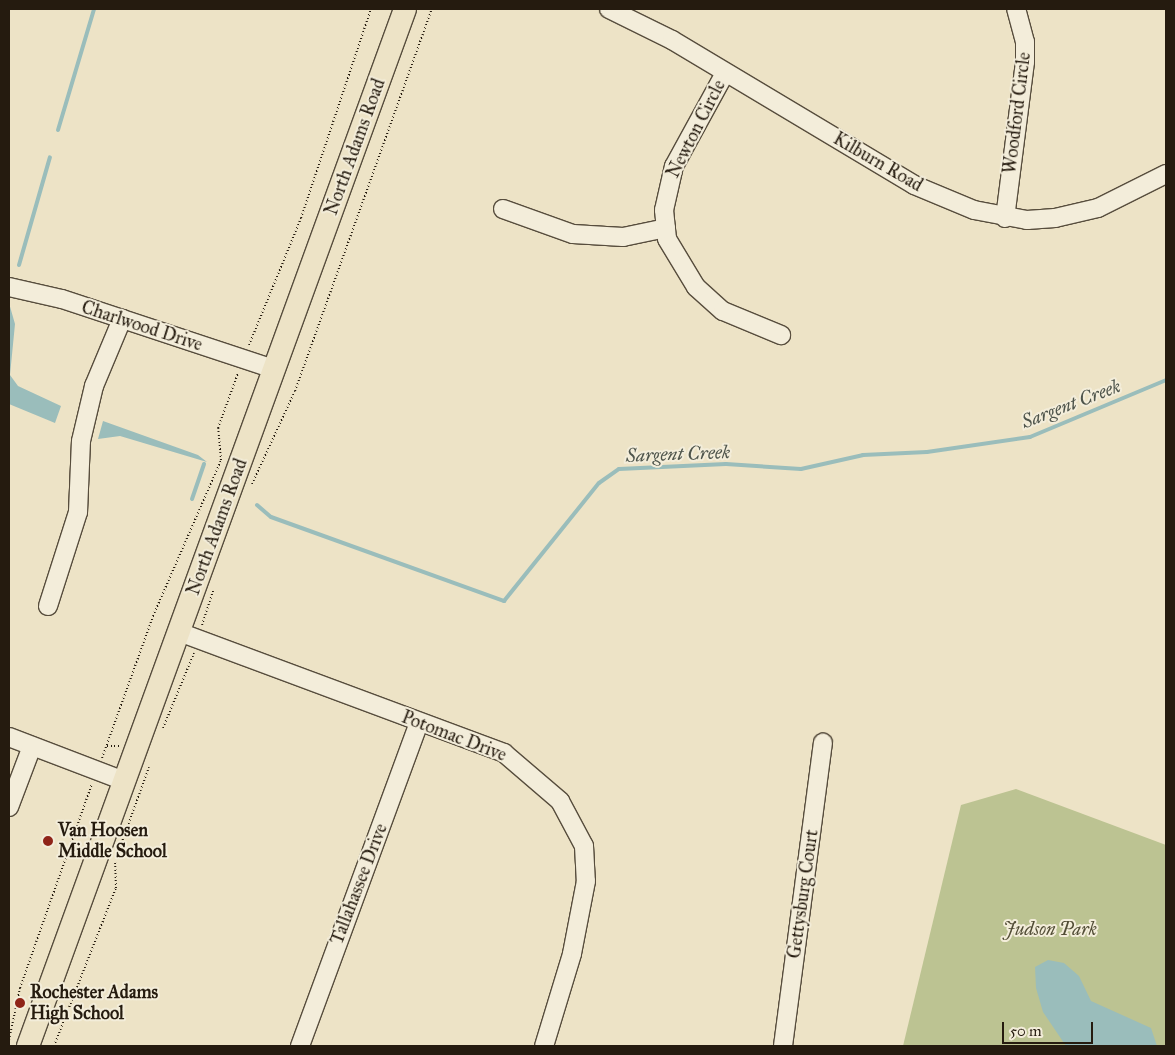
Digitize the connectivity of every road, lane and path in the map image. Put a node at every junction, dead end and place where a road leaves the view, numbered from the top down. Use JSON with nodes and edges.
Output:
{"nodes":[{"id":1,"x":371,"y":9,"type":"edge"},
{"id":2,"x":406,"y":9,"type":"edge"},
{"id":3,"x":432,"y":9,"type":"edge"},
{"id":4,"x":609,"y":9,"type":"edge"},
{"id":5,"x":1016,"y":9,"type":"edge"},
{"id":6,"x":725,"y":73,"type":"junction"},
{"id":7,"x":1166,"y":174,"type":"edge"},
{"id":8,"x":503,"y":209,"type":"dead end"},
{"id":9,"x":1005,"y":218,"type":"junction"},
{"id":10,"x":666,"y":228,"type":"junction"},
{"id":11,"x":9,"y":287,"type":"edge"},
{"id":12,"x":122,"y":319,"type":"junction"},
{"id":13,"x":781,"y":336,"type":"dead end"},
{"id":14,"x":247,"y":349,"type":"dead end"},
{"id":15,"x":240,"y":367,"type":"dead end"},
{"id":16,"x":274,"y":369,"type":"junction"},
{"id":17,"x":249,"y":488,"type":"dead end"},
{"id":18,"x":216,"y":583,"type":"dead end"},
{"id":19,"x":48,"y":606,"type":"dead end"},
{"id":20,"x":203,"y":622,"type":"dead end"},
{"id":21,"x":179,"y":632,"type":"junction"},
{"id":22,"x":194,"y":652,"type":"dead end"},
{"id":23,"x":419,"y":723,"type":"junction"},
{"id":24,"x":160,"y":736,"type":"dead end"},
{"id":25,"x":9,"y":737,"type":"edge"},
{"id":26,"x":824,"y":743,"type":"dead end"},
{"id":27,"x":32,"y":746,"type":"junction"},
{"id":28,"x":106,"y":746,"type":"junction"},
{"id":29,"x":120,"y":746,"type":"dead end"},
{"id":30,"x":102,"y":758,"type":"dead end"},
{"id":31,"x":151,"y":762,"type":"dead end"},
{"id":32,"x":93,"y":781,"type":"dead end"},
{"id":33,"x":124,"y":781,"type":"junction"},
{"id":34,"x":9,"y":807,"type":"edge"},
{"id":35,"x":9,"y":1040,"type":"edge"},
{"id":36,"x":28,"y":1046,"type":"edge"},
{"id":37,"x":54,"y":1046,"type":"edge"},
{"id":38,"x":300,"y":1046,"type":"edge"},
{"id":39,"x":544,"y":1046,"type":"edge"},
{"id":40,"x":783,"y":1046,"type":"edge"}],
"edges":[{"from":1,"to":14,"type":"path"},
{"from":2,"to":16,"type":"main road","name":"North Adams Road"},
{"from":3,"to":17,"type":"path"},
{"from":4,"to":6,"type":"street","name":"Kilburn Road"},
{"from":5,"to":9,"type":"street","name":"Woodford Circle"},
{"from":6,"to":9,"type":"street","name":"Kilburn Road"},
{"from":6,"to":10,"type":"street","name":"Newton Circle"},
{"from":7,"to":9,"type":"street","name":"Kilburn Road"},
{"from":8,"to":10,"type":"street"},
{"from":10,"to":13,"type":"street","name":"Newton Circle"},
{"from":11,"to":12,"type":"street","name":"Charlwood Drive"},
{"from":12,"to":16,"type":"street","name":"Charlwood Drive"},
{"from":12,"to":19,"type":"street"},
{"from":15,"to":28,"type":"path"},
{"from":16,"to":21,"type":"main road","name":"North Adams Road"},
{"from":18,"to":20,"type":"path"},
{"from":21,"to":23,"type":"street","name":"Potomac Drive"},
{"from":21,"to":33,"type":"main road","name":"North Adams Road"},
{"from":22,"to":24,"type":"path"},
{"from":23,"to":38,"type":"street","name":"Tallahassee Drive"},
{"from":23,"to":39,"type":"street","name":"Potomac Drive"},
{"from":25,"to":27,"type":"street"},
{"from":26,"to":40,"type":"street","name":"Gettysburg Court"},
{"from":27,"to":33,"type":"street"},
{"from":27,"to":34,"type":"street"},
{"from":28,"to":29,"type":"path"},
{"from":28,"to":30,"type":"path"},
{"from":31,"to":37,"type":"path"},
{"from":32,"to":35,"type":"path"},
{"from":33,"to":36,"type":"main road","name":"North Adams Road"}]}
